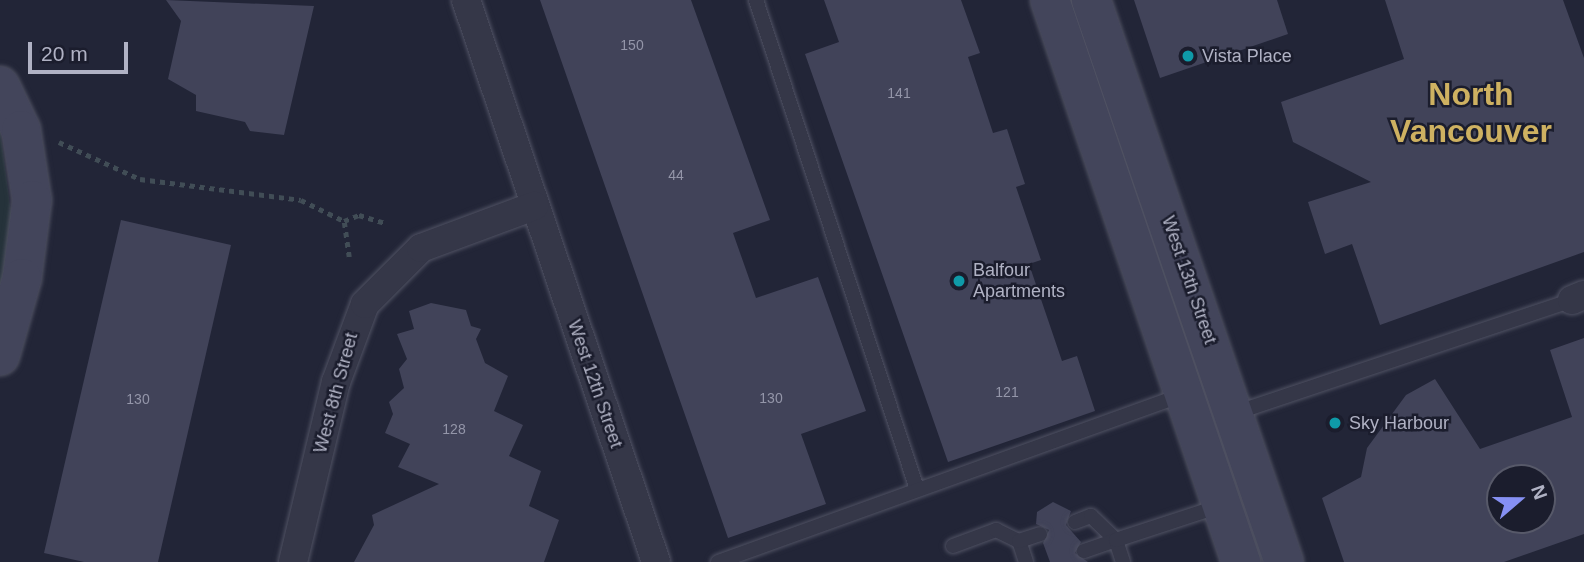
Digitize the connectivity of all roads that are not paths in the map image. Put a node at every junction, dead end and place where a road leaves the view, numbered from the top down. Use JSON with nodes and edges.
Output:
{"nodes":[{"id":1,"x":466,"y":0,"type":"edge"},
{"id":2,"x":756,"y":0,"type":"edge"},
{"id":3,"x":1050,"y":0,"type":"edge"},
{"id":4,"x":1091,"y":0,"type":"edge"},
{"id":5,"x":7,"y":101,"type":"edge"},
{"id":6,"x":534,"y":206,"type":"junction"},
{"id":7,"x":1578,"y":297,"type":"edge"},
{"id":8,"x":0,"y":356,"type":"edge"},
{"id":9,"x":1185,"y":394,"type":"junction"},
{"id":10,"x":1235,"y":413,"type":"junction"},
{"id":11,"x":916,"y":486,"type":"junction"},
{"id":12,"x":1222,"y":506,"type":"junction"},
{"id":13,"x":1075,"y":522,"type":"dead end"},
{"id":14,"x":1040,"y":534,"type":"dead end"},
{"id":15,"x":1116,"y":540,"type":"junction"},
{"id":16,"x":1019,"y":541,"type":"junction"},
{"id":17,"x":953,"y":546,"type":"dead end"},
{"id":18,"x":1084,"y":551,"type":"dead end"},
{"id":19,"x":293,"y":562,"type":"edge"},
{"id":20,"x":656,"y":562,"type":"edge"},
{"id":21,"x":718,"y":562,"type":"edge"},
{"id":22,"x":1026,"y":562,"type":"edge"},
{"id":23,"x":1123,"y":562,"type":"edge"},
{"id":24,"x":1241,"y":562,"type":"edge"},
{"id":25,"x":1284,"y":562,"type":"edge"}],
"edges":[{"from":1,"to":6,"type":"street"},
{"from":2,"to":11,"type":"lane"},
{"from":3,"to":9,"type":"main road"},
{"from":4,"to":10,"type":"main road","name":"West 13th Street"},
{"from":5,"to":8,"type":"main road"},
{"from":6,"to":19,"type":"street","name":"West 8th Street"},
{"from":6,"to":20,"type":"street","name":"West 12th Street"},
{"from":7,"to":10,"type":"lane"},
{"from":9,"to":11,"type":"lane"},
{"from":9,"to":12,"type":"main road"},
{"from":10,"to":25,"type":"main road","name":"West 13th Street"},
{"from":11,"to":21,"type":"lane"},
{"from":12,"to":15,"type":"lane"},
{"from":12,"to":24,"type":"main road"},
{"from":13,"to":15,"type":"lane"},
{"from":14,"to":16,"type":"lane"},
{"from":15,"to":18,"type":"lane"},
{"from":15,"to":23,"type":"lane"},
{"from":16,"to":17,"type":"lane"},
{"from":16,"to":22,"type":"lane"}]}
